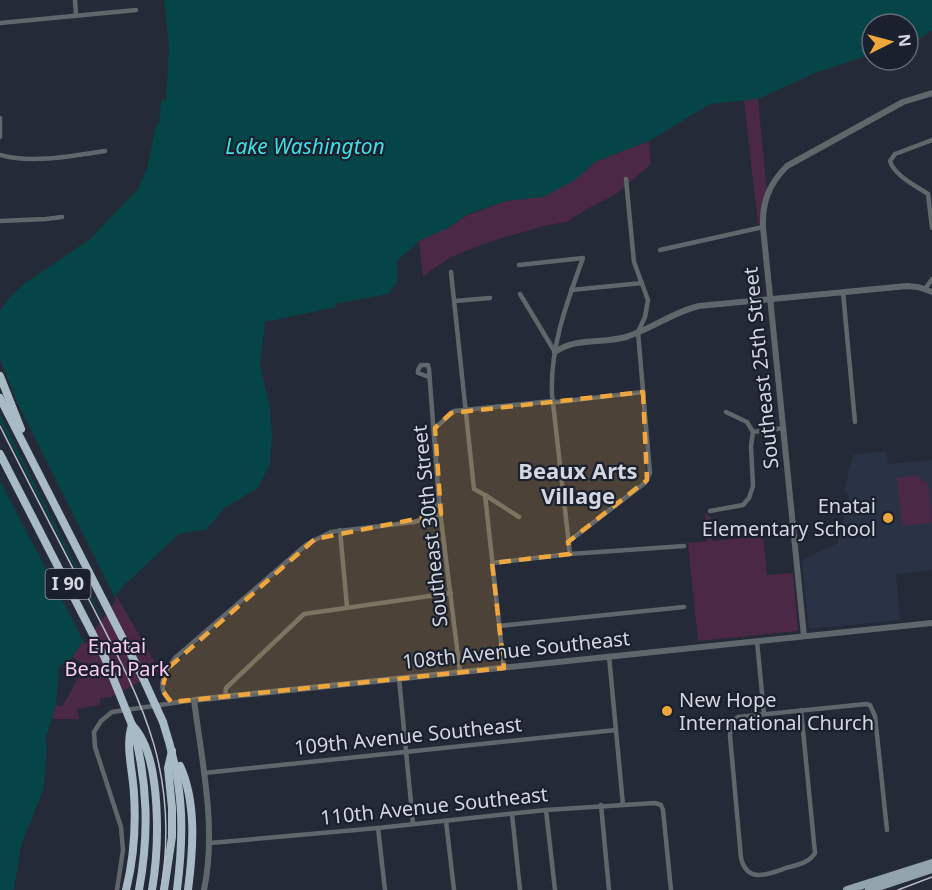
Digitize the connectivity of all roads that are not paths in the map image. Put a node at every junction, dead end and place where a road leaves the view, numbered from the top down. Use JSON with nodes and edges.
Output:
{"nodes":[{"id":1,"x":75,"y":0,"type":"edge"},
{"id":2,"x":136,"y":10,"type":"dead end"},
{"id":3,"x":76,"y":16,"type":"junction"},
{"id":4,"x":0,"y":23,"type":"edge"},
{"id":5,"x":932,"y":93,"type":"edge"},
{"id":6,"x":0,"y":118,"type":"edge"},
{"id":7,"x":0,"y":135,"type":"edge"},
{"id":8,"x":932,"y":140,"type":"edge"},
{"id":9,"x":105,"y":151,"type":"dead end"},
{"id":10,"x":0,"y":155,"type":"edge"},
{"id":11,"x":626,"y":179,"type":"dead end"},
{"id":12,"x":930,"y":192,"type":"edge"},
{"id":13,"x":62,"y":217,"type":"dead end"},
{"id":14,"x":0,"y":221,"type":"edge"},
{"id":15,"x":763,"y":227,"type":"junction"},
{"id":16,"x":932,"y":228,"type":"edge"},
{"id":17,"x":660,"y":250,"type":"dead end"},
{"id":18,"x":519,"y":265,"type":"dead end"},
{"id":19,"x":451,"y":272,"type":"dead end"},
{"id":20,"x":932,"y":279,"type":"edge"},
{"id":21,"x":642,"y":282,"type":"junction"},
{"id":22,"x":571,"y":290,"type":"junction"},
{"id":23,"x":929,"y":290,"type":"edge"},
{"id":24,"x":843,"y":292,"type":"junction"},
{"id":25,"x":520,"y":294,"type":"dead end"},
{"id":26,"x":490,"y":298,"type":"dead end"},
{"id":27,"x":771,"y":300,"type":"junction"},
{"id":28,"x":455,"y":301,"type":"junction"},
{"id":29,"x":638,"y":332,"type":"junction"},
{"id":30,"x":555,"y":352,"type":"junction"},
{"id":31,"x":0,"y":376,"type":"edge"},
{"id":32,"x":429,"y":377,"type":"dead end"},
{"id":33,"x":644,"y":392,"type":"junction"},
{"id":34,"x":0,"y":398,"type":"edge"},
{"id":35,"x":552,"y":401,"type":"junction"},
{"id":36,"x":465,"y":409,"type":"junction"},
{"id":37,"x":726,"y":412,"type":"dead end"},
{"id":38,"x":855,"y":422,"type":"dead end"},
{"id":39,"x":435,"y":428,"type":"junction"},
{"id":40,"x":784,"y":428,"type":"junction"},
{"id":41,"x":753,"y":432,"type":"junction"},
{"id":42,"x":0,"y":454,"type":"edge"},
{"id":43,"x":0,"y":463,"type":"edge"},
{"id":44,"x":37,"y":468,"type":"junction"},
{"id":45,"x":485,"y":495,"type":"junction"},
{"id":46,"x":439,"y":503,"type":"junction"},
{"id":47,"x":30,"y":510,"type":"junction"},
{"id":48,"x":710,"y":511,"type":"dead end"},
{"id":49,"x":441,"y":514,"type":"junction"},
{"id":50,"x":431,"y":517,"type":"junction"},
{"id":51,"x":519,"y":517,"type":"dead end"},
{"id":52,"x":340,"y":531,"type":"junction"},
{"id":53,"x":568,"y":542,"type":"junction"},
{"id":54,"x":684,"y":546,"type":"dead end"},
{"id":55,"x":570,"y":554,"type":"junction"},
{"id":56,"x":492,"y":563,"type":"junction"},
{"id":57,"x":451,"y":593,"type":"junction"},
{"id":58,"x":347,"y":607,"type":"junction"},
{"id":59,"x":684,"y":608,"type":"dead end"},
{"id":60,"x":932,"y":623,"type":"edge"},
{"id":61,"x":499,"y":626,"type":"junction"},
{"id":62,"x":804,"y":636,"type":"junction"},
{"id":63,"x":757,"y":641,"type":"junction"},
{"id":64,"x":609,"y":656,"type":"junction"},
{"id":65,"x":504,"y":668,"type":"junction"},
{"id":66,"x":460,"y":672,"type":"junction"},
{"id":67,"x":399,"y":678,"type":"junction"},
{"id":68,"x":225,"y":697,"type":"junction"},
{"id":69,"x":194,"y":700,"type":"junction"},
{"id":70,"x":171,"y":702,"type":"junction"},
{"id":71,"x":801,"y":710,"type":"junction"},
{"id":72,"x":764,"y":714,"type":"junction"},
{"id":73,"x":134,"y":730,"type":"junction"},
{"id":74,"x":616,"y":730,"type":"junction"},
{"id":75,"x":172,"y":750,"type":"junction"},
{"id":76,"x":405,"y":750,"type":"junction"},
{"id":77,"x":203,"y":773,"type":"junction"},
{"id":78,"x":622,"y":804,"type":"junction"},
{"id":79,"x":601,"y":806,"type":"junction"},
{"id":80,"x":546,"y":810,"type":"junction"},
{"id":81,"x":512,"y":814,"type":"junction"},
{"id":82,"x":446,"y":821,"type":"junction"},
{"id":83,"x":413,"y":824,"type":"junction"},
{"id":84,"x":378,"y":828,"type":"junction"},
{"id":85,"x":887,"y":830,"type":"dead end"},
{"id":86,"x":210,"y":843,"type":"junction"},
{"id":87,"x":932,"y":863,"type":"edge"},
{"id":88,"x":932,"y":869,"type":"edge"},
{"id":89,"x":117,"y":890,"type":"edge"},
{"id":90,"x":126,"y":890,"type":"edge"},
{"id":91,"x":139,"y":890,"type":"edge"},
{"id":92,"x":152,"y":890,"type":"edge"},
{"id":93,"x":164,"y":890,"type":"edge"},
{"id":94,"x":177,"y":890,"type":"edge"},
{"id":95,"x":188,"y":890,"type":"edge"},
{"id":96,"x":204,"y":890,"type":"edge"},
{"id":97,"x":385,"y":890,"type":"edge"},
{"id":98,"x":454,"y":890,"type":"edge"},
{"id":99,"x":520,"y":890,"type":"edge"},
{"id":100,"x":555,"y":890,"type":"edge"},
{"id":101,"x":609,"y":890,"type":"edge"},
{"id":102,"x":671,"y":890,"type":"edge"},
{"id":103,"x":847,"y":890,"type":"edge"},
{"id":104,"x":869,"y":890,"type":"edge"}],
"edges":[{"from":1,"to":3,"type":"street"},
{"from":2,"to":3,"type":"street"},
{"from":3,"to":4,"type":"street"},
{"from":5,"to":15,"type":"street","name":"Southeast 25th Street"},
{"from":6,"to":7,"type":"street"},
{"from":8,"to":12,"type":"street"},
{"from":9,"to":10,"type":"street"},
{"from":11,"to":21,"type":"street"},
{"from":12,"to":16,"type":"street"},
{"from":13,"to":14,"type":"street"},
{"from":15,"to":17,"type":"street"},
{"from":15,"to":27,"type":"street","name":"Southeast 25th Street"},
{"from":18,"to":22,"type":"street"},
{"from":19,"to":28,"type":"street"},
{"from":20,"to":23,"type":"street"},
{"from":21,"to":22,"type":"street"},
{"from":21,"to":29,"type":"street"},
{"from":22,"to":30,"type":"street"},
{"from":23,"to":24,"type":"street"},
{"from":24,"to":27,"type":"street"},
{"from":24,"to":38,"type":"street"},
{"from":25,"to":30,"type":"street"},
{"from":26,"to":28,"type":"street"},
{"from":27,"to":29,"type":"street"},
{"from":27,"to":40,"type":"street","name":"Southeast 25th Street"},
{"from":28,"to":36,"type":"street"},
{"from":29,"to":30,"type":"street"},
{"from":29,"to":33,"type":"street"},
{"from":30,"to":35,"type":"street"},
{"from":31,"to":44,"type":"highway"},
{"from":32,"to":39,"type":"street","name":"Southeast 30th Street"},
{"from":33,"to":35,"type":"street"},
{"from":33,"to":53,"type":"street"},
{"from":34,"to":44,"type":"highway","number":"I 90"},
{"from":35,"to":36,"type":"street"},
{"from":35,"to":53,"type":"street"},
{"from":36,"to":39,"type":"street"},
{"from":36,"to":45,"type":"street"},
{"from":37,"to":41,"type":"street"},
{"from":39,"to":46,"type":"street","name":"Southeast 30th Street"},
{"from":40,"to":41,"type":"street"},
{"from":40,"to":62,"type":"street","name":"Southeast 25th Street"},
{"from":41,"to":48,"type":"street"},
{"from":42,"to":47,"type":"highway","number":"I 90"},
{"from":43,"to":47,"type":"highway"},
{"from":44,"to":75,"type":"highway","number":"I 90","bridge":true},
{"from":45,"to":51,"type":"street"},
{"from":45,"to":56,"type":"street"},
{"from":46,"to":49,"type":"street","name":"Southeast 30th Street"},
{"from":46,"to":50,"type":"street"},
{"from":47,"to":73,"type":"highway","number":"I 90","bridge":true},
{"from":49,"to":50,"type":"street"},
{"from":49,"to":57,"type":"street","name":"Southeast 30th Street"},
{"from":50,"to":52,"type":"street"},
{"from":52,"to":58,"type":"street"},
{"from":52,"to":70,"type":"street"},
{"from":53,"to":55,"type":"street"},
{"from":54,"to":55,"type":"street"},
{"from":55,"to":56,"type":"street"},
{"from":56,"to":61,"type":"street"},
{"from":57,"to":58,"type":"street"},
{"from":57,"to":66,"type":"street","name":"Southeast 30th Street"},
{"from":58,"to":68,"type":"street"},
{"from":59,"to":61,"type":"street"},
{"from":60,"to":62,"type":"street","name":"108th Avenue Southeast"},
{"from":61,"to":65,"type":"street"},
{"from":62,"to":63,"type":"street","name":"108th Avenue Southeast"},
{"from":63,"to":64,"type":"street","name":"108th Avenue Southeast"},
{"from":63,"to":72,"type":"street"},
{"from":64,"to":65,"type":"street","name":"108th Avenue Southeast"},
{"from":64,"to":74,"type":"street"},
{"from":65,"to":66,"type":"street","name":"108th Avenue Southeast"},
{"from":66,"to":67,"type":"street","name":"108th Avenue Southeast"},
{"from":67,"to":68,"type":"street","name":"108th Avenue Southeast"},
{"from":67,"to":76,"type":"street"},
{"from":68,"to":69,"type":"street","name":"108th Avenue Southeast"},
{"from":69,"to":70,"type":"street","name":"108th Avenue Southeast"},
{"from":69,"to":77,"type":"street"},
{"from":70,"to":89,"type":"street","name":"108th Avenue Southeast"},
{"from":71,"to":72,"type":"street"},
{"from":71,"to":72,"type":"street"},
{"from":71,"to":85,"type":"street"},
{"from":73,"to":90,"type":"highway"},
{"from":73,"to":91,"type":"highway","number":"I 90"},
{"from":73,"to":92,"type":"highway"},
{"from":74,"to":76,"type":"street","name":"109th Avenue Southeast"},
{"from":74,"to":78,"type":"street"},
{"from":75,"to":93,"type":"highway"},
{"from":75,"to":94,"type":"highway","number":"I 90"},
{"from":75,"to":95,"type":"highway"},
{"from":76,"to":77,"type":"street","name":"109th Avenue Southeast"},
{"from":76,"to":83,"type":"street"},
{"from":77,"to":86,"type":"street"},
{"from":78,"to":79,"type":"street","name":"110th Avenue Southeast"},
{"from":78,"to":102,"type":"street","name":"110th Avenue Southeast"},
{"from":79,"to":80,"type":"street","name":"110th Avenue Southeast"},
{"from":79,"to":101,"type":"street"},
{"from":80,"to":81,"type":"street","name":"110th Avenue Southeast"},
{"from":80,"to":100,"type":"street"},
{"from":81,"to":82,"type":"street","name":"110th Avenue Southeast"},
{"from":81,"to":99,"type":"street"},
{"from":82,"to":83,"type":"street","name":"110th Avenue Southeast"},
{"from":82,"to":98,"type":"street"},
{"from":83,"to":84,"type":"street","name":"110th Avenue Southeast"},
{"from":84,"to":86,"type":"street","name":"110th Avenue Southeast"},
{"from":84,"to":97,"type":"street"},
{"from":86,"to":96,"type":"street"},
{"from":87,"to":103,"type":"main road"},
{"from":88,"to":104,"type":"main road"}]}
